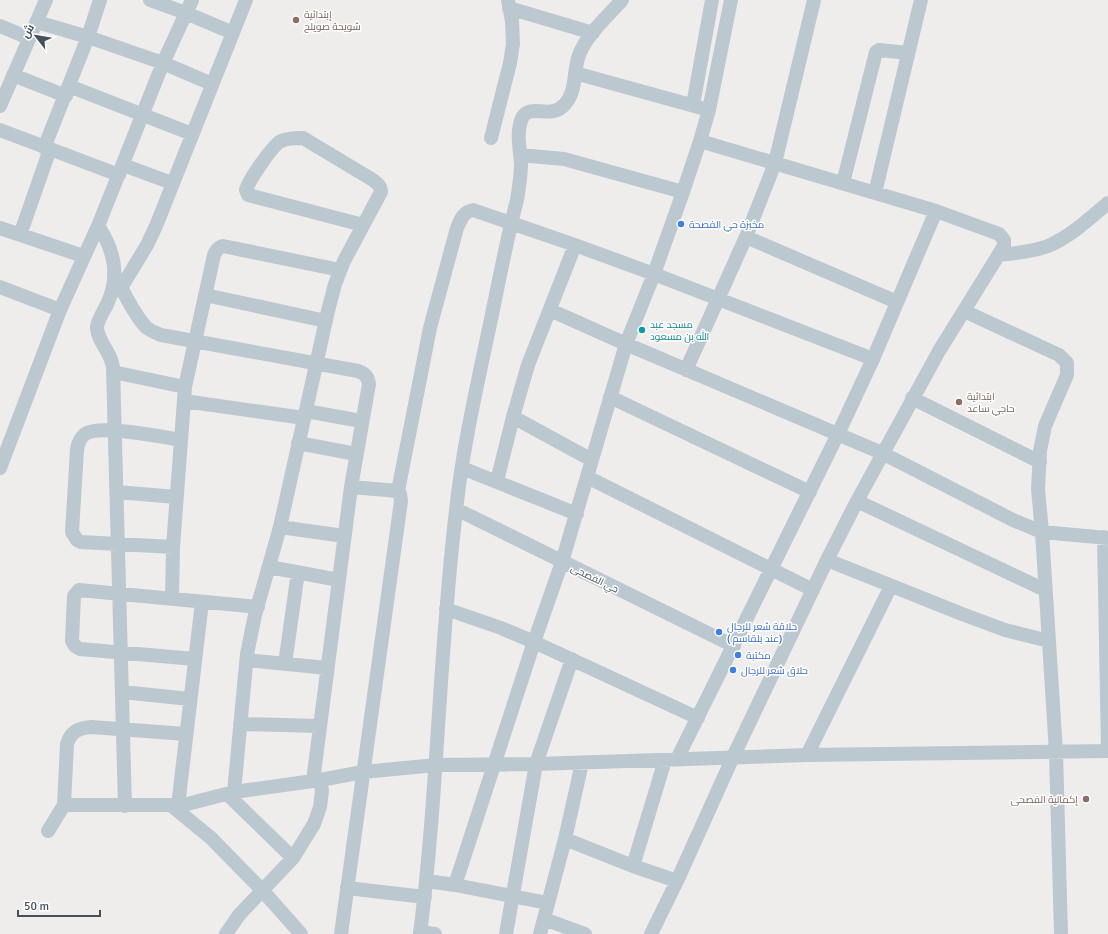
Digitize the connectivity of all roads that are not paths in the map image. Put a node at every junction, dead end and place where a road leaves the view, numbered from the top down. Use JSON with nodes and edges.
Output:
{"nodes":[{"id":1,"x":46,"y":0,"type":"edge"},
{"id":2,"x":100,"y":0,"type":"edge"},
{"id":3,"x":150,"y":0,"type":"edge"},
{"id":4,"x":192,"y":0,"type":"edge"},
{"id":5,"x":246,"y":0,"type":"edge"},
{"id":6,"x":622,"y":0,"type":"edge"},
{"id":7,"x":712,"y":0,"type":"edge"},
{"id":8,"x":731,"y":0,"type":"edge"},
{"id":9,"x":921,"y":0,"type":"edge"},
{"id":10,"x":811,"y":1,"type":"edge"},
{"id":11,"x":509,"y":4,"type":"edge"},
{"id":12,"x":186,"y":13,"type":"junction"},
{"id":13,"x":36,"y":22,"type":"junction"},
{"id":14,"x":0,"y":26,"type":"edge"},
{"id":15,"x":233,"y":33,"type":"junction"},
{"id":16,"x":593,"y":33,"type":"junction"},
{"id":17,"x":88,"y":37,"type":"junction"},
{"id":18,"x":29,"y":38,"type":"junction"},
{"id":19,"x":908,"y":53,"type":"junction"},
{"id":20,"x":163,"y":64,"type":"junction"},
{"id":21,"x":575,"y":73,"type":"junction"},
{"id":22,"x":8,"y":78,"type":"edge"},
{"id":23,"x":212,"y":84,"type":"junction"},
{"id":24,"x":67,"y":91,"type":"junction"},
{"id":25,"x":0,"y":106,"type":"edge"},
{"id":26,"x":693,"y":106,"type":"junction"},
{"id":27,"x":708,"y":110,"type":"junction"},
{"id":28,"x":142,"y":114,"type":"junction"},
{"id":29,"x":192,"y":134,"type":"junction"},
{"id":30,"x":2,"y":136,"type":"edge"},
{"id":31,"x":491,"y":138,"type":"dead end"},
{"id":32,"x":700,"y":141,"type":"junction"},
{"id":33,"x":47,"y":148,"type":"junction"},
{"id":34,"x":520,"y":155,"type":"junction"},
{"id":35,"x":775,"y":163,"type":"junction"},
{"id":36,"x":120,"y":170,"type":"junction"},
{"id":37,"x":172,"y":183,"type":"junction"},
{"id":38,"x":843,"y":183,"type":"junction"},
{"id":39,"x":683,"y":192,"type":"junction"},
{"id":40,"x":875,"y":193,"type":"junction"},
{"id":41,"x":1108,"y":203,"type":"edge"},
{"id":42,"x":936,"y":211,"type":"junction"},
{"id":43,"x":511,"y":222,"type":"junction"},
{"id":44,"x":363,"y":225,"type":"junction"},
{"id":45,"x":98,"y":226,"type":"junction"},
{"id":46,"x":0,"y":228,"type":"edge"},
{"id":47,"x":20,"y":235,"type":"junction"},
{"id":48,"x":746,"y":237,"type":"junction"},
{"id":49,"x":575,"y":245,"type":"junction"},
{"id":50,"x":999,"y":255,"type":"junction"},
{"id":51,"x":83,"y":256,"type":"junction"},
{"id":52,"x":340,"y":270,"type":"junction"},
{"id":53,"x":654,"y":274,"type":"junction"},
{"id":54,"x":114,"y":275,"type":"junction"},
{"id":55,"x":0,"y":288,"type":"edge"},
{"id":56,"x":121,"y":288,"type":"junction"},
{"id":57,"x":205,"y":295,"type":"junction"},
{"id":58,"x":718,"y":299,"type":"junction"},
{"id":59,"x":897,"y":302,"type":"junction"},
{"id":60,"x":60,"y":310,"type":"junction"},
{"id":61,"x":550,"y":310,"type":"junction"},
{"id":62,"x":964,"y":311,"type":"junction"},
{"id":63,"x":326,"y":321,"type":"junction"},
{"id":64,"x":194,"y":341,"type":"junction"},
{"id":65,"x":626,"y":344,"type":"junction"},
{"id":66,"x":873,"y":359,"type":"junction"},
{"id":67,"x":316,"y":363,"type":"junction"},
{"id":68,"x":686,"y":370,"type":"junction"},
{"id":69,"x":114,"y":372,"type":"junction"},
{"id":70,"x":184,"y":394,"type":"junction"},
{"id":71,"x":610,"y":397,"type":"junction"},
{"id":72,"x":912,"y":398,"type":"junction"},
{"id":73,"x":305,"y":415,"type":"junction"},
{"id":74,"x":513,"y":417,"type":"junction"},
{"id":75,"x":361,"y":421,"type":"junction"},
{"id":76,"x":115,"y":431,"type":"junction"},
{"id":77,"x":838,"y":434,"type":"junction"},
{"id":78,"x":181,"y":440,"type":"junction"},
{"id":79,"x":298,"y":443,"type":"junction"},
{"id":80,"x":3,"y":450,"type":"edge"},
{"id":81,"x":882,"y":453,"type":"junction"},
{"id":82,"x":356,"y":454,"type":"junction"},
{"id":83,"x":592,"y":460,"type":"junction"},
{"id":84,"x":1040,"y":462,"type":"junction"},
{"id":85,"x":0,"y":468,"type":"edge"},
{"id":86,"x":462,"y":468,"type":"junction"},
{"id":87,"x":587,"y":477,"type":"junction"},
{"id":88,"x":496,"y":482,"type":"junction"},
{"id":89,"x":351,"y":487,"type":"junction"},
{"id":90,"x":398,"y":491,"type":"junction"},
{"id":91,"x":116,"y":492,"type":"junction"},
{"id":92,"x":810,"y":492,"type":"junction"},
{"id":93,"x":176,"y":496,"type":"junction"},
{"id":94,"x":857,"y":501,"type":"junction"},
{"id":95,"x":456,"y":509,"type":"junction"},
{"id":96,"x":576,"y":514,"type":"junction"},
{"id":97,"x":280,"y":527,"type":"junction"},
{"id":98,"x":1042,"y":532,"type":"junction"},
{"id":99,"x":344,"y":536,"type":"junction"},
{"id":100,"x":1106,"y":538,"type":"edge"},
{"id":101,"x":118,"y":544,"type":"junction"},
{"id":102,"x":173,"y":547,"type":"junction"},
{"id":103,"x":827,"y":560,"type":"junction"},
{"id":104,"x":562,"y":562,"type":"junction"},
{"id":105,"x":269,"y":567,"type":"junction"},
{"id":106,"x":772,"y":569,"type":"junction"},
{"id":107,"x":298,"y":572,"type":"junction"},
{"id":108,"x":339,"y":580,"type":"junction"},
{"id":109,"x":891,"y":586,"type":"junction"},
{"id":110,"x":813,"y":590,"type":"junction"},
{"id":111,"x":1046,"y":590,"type":"junction"},
{"id":112,"x":120,"y":594,"type":"junction"},
{"id":113,"x":172,"y":599,"type":"junction"},
{"id":114,"x":202,"y":602,"type":"junction"},
{"id":115,"x":258,"y":607,"type":"junction"},
{"id":116,"x":446,"y":609,"type":"junction"},
{"id":117,"x":1049,"y":641,"type":"junction"},
{"id":118,"x":534,"y":642,"type":"junction"},
{"id":119,"x":734,"y":646,"type":"junction"},
{"id":120,"x":121,"y":652,"type":"junction"},
{"id":121,"x":195,"y":659,"type":"junction"},
{"id":122,"x":572,"y":659,"type":"junction"},
{"id":123,"x":246,"y":660,"type":"junction"},
{"id":124,"x":285,"y":664,"type":"junction"},
{"id":125,"x":327,"y":668,"type":"junction"},
{"id":126,"x":122,"y":692,"type":"junction"},
{"id":127,"x":190,"y":699,"type":"junction"},
{"id":128,"x":698,"y":718,"type":"junction"},
{"id":129,"x":240,"y":724,"type":"junction"},
{"id":130,"x":320,"y":726,"type":"junction"},
{"id":131,"x":123,"y":730,"type":"junction"},
{"id":132,"x":186,"y":734,"type":"junction"},
{"id":133,"x":1108,"y":750,"type":"edge"},
{"id":134,"x":1056,"y":752,"type":"junction"},
{"id":135,"x":807,"y":755,"type":"junction"},
{"id":136,"x":733,"y":757,"type":"junction"},
{"id":137,"x":671,"y":760,"type":"junction"},
{"id":138,"x":582,"y":763,"type":"junction"},
{"id":139,"x":495,"y":764,"type":"junction"},
{"id":140,"x":536,"y":764,"type":"junction"},
{"id":141,"x":436,"y":765,"type":"junction"},
{"id":142,"x":364,"y":772,"type":"junction"},
{"id":143,"x":316,"y":780,"type":"junction"},
{"id":144,"x":230,"y":793,"type":"junction"},
{"id":145,"x":64,"y":805,"type":"junction"},
{"id":146,"x":125,"y":806,"type":"junction"},
{"id":147,"x":175,"y":806,"type":"junction"},
{"id":148,"x":48,"y":831,"type":"dead end"},
{"id":149,"x":565,"y":839,"type":"junction"},
{"id":150,"x":293,"y":858,"type":"junction"},
{"id":151,"x":633,"y":866,"type":"junction"},
{"id":152,"x":427,"y":881,"type":"junction"},
{"id":153,"x":677,"y":881,"type":"junction"},
{"id":154,"x":455,"y":885,"type":"junction"},
{"id":155,"x":347,"y":888,"type":"junction"},
{"id":156,"x":262,"y":890,"type":"junction"},
{"id":157,"x":512,"y":897,"type":"junction"},
{"id":158,"x":425,"y":898,"type":"junction"},
{"id":159,"x":548,"y":903,"type":"junction"},
{"id":160,"x":544,"y":919,"type":"junction"},
{"id":161,"x":420,"y":933,"type":"edge"},
{"id":162,"x":226,"y":934,"type":"edge"},
{"id":163,"x":301,"y":934,"type":"edge"},
{"id":164,"x":341,"y":934,"type":"edge"},
{"id":165,"x":435,"y":934,"type":"edge"},
{"id":166,"x":506,"y":934,"type":"edge"},
{"id":167,"x":540,"y":934,"type":"edge"},
{"id":168,"x":585,"y":934,"type":"edge"},
{"id":169,"x":651,"y":934,"type":"edge"},
{"id":170,"x":1061,"y":934,"type":"edge"}],
"edges":[{"from":1,"to":13,"type":"street"},
{"from":2,"to":17,"type":"street"},
{"from":3,"to":12,"type":"street"},
{"from":4,"to":12,"type":"street"},
{"from":5,"to":15,"type":"street"},
{"from":6,"to":16,"type":"street"},
{"from":7,"to":26,"type":"street"},
{"from":8,"to":27,"type":"street"},
{"from":9,"to":19,"type":"street"},
{"from":10,"to":35,"type":"street"},
{"from":11,"to":16,"type":"street"},
{"from":11,"to":31,"type":"street"},
{"from":12,"to":15,"type":"street"},
{"from":12,"to":20,"type":"street"},
{"from":13,"to":17,"type":"street"},
{"from":13,"to":18,"type":"street"},
{"from":14,"to":18,"type":"street"},
{"from":15,"to":23,"type":"street"},
{"from":16,"to":21,"type":"street"},
{"from":17,"to":20,"type":"street"},
{"from":17,"to":24,"type":"street"},
{"from":18,"to":22,"type":"street"},
{"from":19,"to":38,"type":"street"},
{"from":19,"to":40,"type":"street"},
{"from":20,"to":23,"type":"street"},
{"from":20,"to":28,"type":"street"},
{"from":21,"to":26,"type":"street"},
{"from":21,"to":34,"type":"street"},
{"from":22,"to":24,"type":"street"},
{"from":22,"to":25,"type":"street"},
{"from":23,"to":29,"type":"street"},
{"from":24,"to":28,"type":"street"},
{"from":24,"to":33,"type":"street"},
{"from":26,"to":27,"type":"street"},
{"from":27,"to":32,"type":"street"},
{"from":28,"to":29,"type":"street"},
{"from":28,"to":36,"type":"street"},
{"from":29,"to":37,"type":"street"},
{"from":30,"to":33,"type":"street"},
{"from":32,"to":35,"type":"street"},
{"from":32,"to":39,"type":"street"},
{"from":33,"to":36,"type":"street"},
{"from":33,"to":47,"type":"street"},
{"from":34,"to":39,"type":"street"},
{"from":34,"to":43,"type":"street"},
{"from":35,"to":38,"type":"street"},
{"from":35,"to":48,"type":"street"},
{"from":36,"to":37,"type":"street"},
{"from":36,"to":45,"type":"street"},
{"from":37,"to":56,"type":"street"},
{"from":38,"to":40,"type":"street"},
{"from":39,"to":53,"type":"street"},
{"from":40,"to":42,"type":"street"},
{"from":41,"to":50,"type":"street"},
{"from":42,"to":50,"type":"street"},
{"from":42,"to":59,"type":"street"},
{"from":43,"to":49,"type":"street"},
{"from":43,"to":86,"type":"street"},
{"from":43,"to":90,"type":"street"},
{"from":44,"to":44,"type":"street"},
{"from":44,"to":52,"type":"street"},
{"from":45,"to":51,"type":"street"},
{"from":45,"to":54,"type":"street"},
{"from":46,"to":47,"type":"street"},
{"from":47,"to":51,"type":"street"},
{"from":48,"to":58,"type":"street"},
{"from":48,"to":59,"type":"street"},
{"from":49,"to":53,"type":"street"},
{"from":49,"to":61,"type":"street"},
{"from":50,"to":62,"type":"street"},
{"from":51,"to":60,"type":"street"},
{"from":52,"to":57,"type":"street"},
{"from":52,"to":63,"type":"street"},
{"from":53,"to":58,"type":"street"},
{"from":53,"to":65,"type":"street"},
{"from":54,"to":56,"type":"street"},
{"from":54,"to":69,"type":"street"},
{"from":55,"to":60,"type":"street"},
{"from":56,"to":64,"type":"street"},
{"from":57,"to":63,"type":"street"},
{"from":57,"to":64,"type":"street"},
{"from":58,"to":66,"type":"street"},
{"from":58,"to":68,"type":"street"},
{"from":59,"to":66,"type":"street"},
{"from":60,"to":80,"type":"street"},
{"from":61,"to":65,"type":"street"},
{"from":61,"to":74,"type":"street"},
{"from":62,"to":72,"type":"street"},
{"from":62,"to":84,"type":"street"},
{"from":63,"to":67,"type":"street"},
{"from":64,"to":67,"type":"street"},
{"from":64,"to":70,"type":"street"},
{"from":65,"to":68,"type":"street"},
{"from":65,"to":71,"type":"street"},
{"from":66,"to":77,"type":"street"},
{"from":67,"to":73,"type":"street"},
{"from":67,"to":75,"type":"street"},
{"from":68,"to":77,"type":"street"},
{"from":69,"to":70,"type":"street"},
{"from":69,"to":76,"type":"street"},
{"from":70,"to":73,"type":"street"},
{"from":70,"to":78,"type":"street"},
{"from":71,"to":83,"type":"street"},
{"from":71,"to":92,"type":"street"},
{"from":72,"to":81,"type":"street"},
{"from":72,"to":84,"type":"street"},
{"from":73,"to":75,"type":"street"},
{"from":73,"to":79,"type":"street"},
{"from":74,"to":83,"type":"street"},
{"from":74,"to":88,"type":"street"},
{"from":75,"to":82,"type":"street"},
{"from":76,"to":78,"type":"street"},
{"from":76,"to":91,"type":"street"},
{"from":76,"to":101,"type":"street"},
{"from":77,"to":81,"type":"street"},
{"from":77,"to":92,"type":"street"},
{"from":78,"to":93,"type":"street"},
{"from":79,"to":82,"type":"street"},
{"from":79,"to":97,"type":"street"},
{"from":80,"to":85,"type":"street"},
{"from":81,"to":94,"type":"street"},
{"from":81,"to":98,"type":"street"},
{"from":82,"to":89,"type":"street"},
{"from":83,"to":87,"type":"street"},
{"from":84,"to":98,"type":"street"},
{"from":86,"to":88,"type":"street"},
{"from":86,"to":95,"type":"street"},
{"from":87,"to":96,"type":"street"},
{"from":87,"to":106,"type":"street"},
{"from":88,"to":96,"type":"street"},
{"from":89,"to":90,"type":"street"},
{"from":89,"to":99,"type":"street"},
{"from":90,"to":142,"type":"street"},
{"from":91,"to":93,"type":"street"},
{"from":91,"to":101,"type":"street"},
{"from":92,"to":106,"type":"street"},
{"from":93,"to":102,"type":"street"},
{"from":94,"to":103,"type":"street"},
{"from":94,"to":111,"type":"street"},
{"from":95,"to":104,"type":"street","name":"حي الفصحى"},
{"from":95,"to":116,"type":"street"},
{"from":96,"to":104,"type":"street"},
{"from":97,"to":99,"type":"street"},
{"from":97,"to":105,"type":"street"},
{"from":98,"to":100,"type":"street"},
{"from":98,"to":111,"type":"street"},
{"from":99,"to":108,"type":"street"},
{"from":100,"to":133,"type":"street"},
{"from":101,"to":102,"type":"street"},
{"from":101,"to":112,"type":"street"},
{"from":102,"to":113,"type":"street"},
{"from":103,"to":109,"type":"street"},
{"from":103,"to":110,"type":"street"},
{"from":104,"to":118,"type":"street"},
{"from":104,"to":119,"type":"street","name":"حي الفصحى"},
{"from":105,"to":107,"type":"street"},
{"from":105,"to":115,"type":"street"},
{"from":106,"to":110,"type":"street"},
{"from":106,"to":119,"type":"street"},
{"from":107,"to":108,"type":"street"},
{"from":107,"to":124,"type":"street"},
{"from":108,"to":125,"type":"street"},
{"from":109,"to":117,"type":"street"},
{"from":109,"to":135,"type":"street"},
{"from":110,"to":136,"type":"street"},
{"from":111,"to":117,"type":"street"},
{"from":112,"to":113,"type":"street"},
{"from":112,"to":120,"type":"street"},
{"from":112,"to":120,"type":"street"},
{"from":113,"to":114,"type":"street"},
{"from":114,"to":115,"type":"street"},
{"from":114,"to":121,"type":"street"},
{"from":115,"to":123,"type":"street"},
{"from":116,"to":118,"type":"street"},
{"from":116,"to":141,"type":"street"},
{"from":117,"to":134,"type":"street"},
{"from":118,"to":122,"type":"street"},
{"from":118,"to":139,"type":"street"},
{"from":119,"to":128,"type":"street"},
{"from":120,"to":121,"type":"street"},
{"from":120,"to":126,"type":"street"},
{"from":121,"to":127,"type":"street"},
{"from":122,"to":128,"type":"street"},
{"from":122,"to":140,"type":"street"},
{"from":123,"to":124,"type":"street"},
{"from":123,"to":129,"type":"street"},
{"from":124,"to":125,"type":"street"},
{"from":125,"to":130,"type":"street"},
{"from":126,"to":127,"type":"street"},
{"from":126,"to":131,"type":"street"},
{"from":127,"to":132,"type":"street"},
{"from":128,"to":137,"type":"street"},
{"from":129,"to":130,"type":"street"},
{"from":129,"to":144,"type":"street"},
{"from":130,"to":143,"type":"street"},
{"from":131,"to":132,"type":"street"},
{"from":131,"to":145,"type":"street"},
{"from":131,"to":146,"type":"street"},
{"from":132,"to":147,"type":"street"},
{"from":133,"to":134,"type":"street"},
{"from":134,"to":135,"type":"street"},
{"from":134,"to":170,"type":"street"},
{"from":135,"to":136,"type":"street"},
{"from":136,"to":137,"type":"street"},
{"from":136,"to":153,"type":"street"},
{"from":137,"to":138,"type":"street"},
{"from":137,"to":151,"type":"street"},
{"from":138,"to":140,"type":"street"},
{"from":138,"to":149,"type":"street"},
{"from":139,"to":140,"type":"street"},
{"from":139,"to":141,"type":"street"},
{"from":139,"to":154,"type":"street"},
{"from":140,"to":157,"type":"street"},
{"from":141,"to":142,"type":"street"},
{"from":141,"to":152,"type":"street"},
{"from":142,"to":143,"type":"street"},
{"from":142,"to":155,"type":"street"},
{"from":143,"to":144,"type":"street"},
{"from":143,"to":150,"type":"street"},
{"from":144,"to":147,"type":"street"},
{"from":144,"to":150,"type":"street"},
{"from":145,"to":146,"type":"street"},
{"from":145,"to":148,"type":"street"},
{"from":146,"to":147,"type":"street"},
{"from":147,"to":156,"type":"street"},
{"from":149,"to":151,"type":"street"},
{"from":149,"to":159,"type":"street"},
{"from":150,"to":156,"type":"street"},
{"from":151,"to":153,"type":"street"},
{"from":152,"to":154,"type":"street"},
{"from":152,"to":158,"type":"street"},
{"from":153,"to":169,"type":"street"},
{"from":154,"to":157,"type":"street"},
{"from":155,"to":158,"type":"street"},
{"from":155,"to":164,"type":"street"},
{"from":156,"to":162,"type":"street"},
{"from":156,"to":163,"type":"street"},
{"from":157,"to":159,"type":"street"},
{"from":157,"to":166,"type":"street"},
{"from":158,"to":161,"type":"street"},
{"from":159,"to":160,"type":"street"},
{"from":160,"to":167,"type":"street"},
{"from":160,"to":168,"type":"street"},
{"from":161,"to":165,"type":"street"}]}
